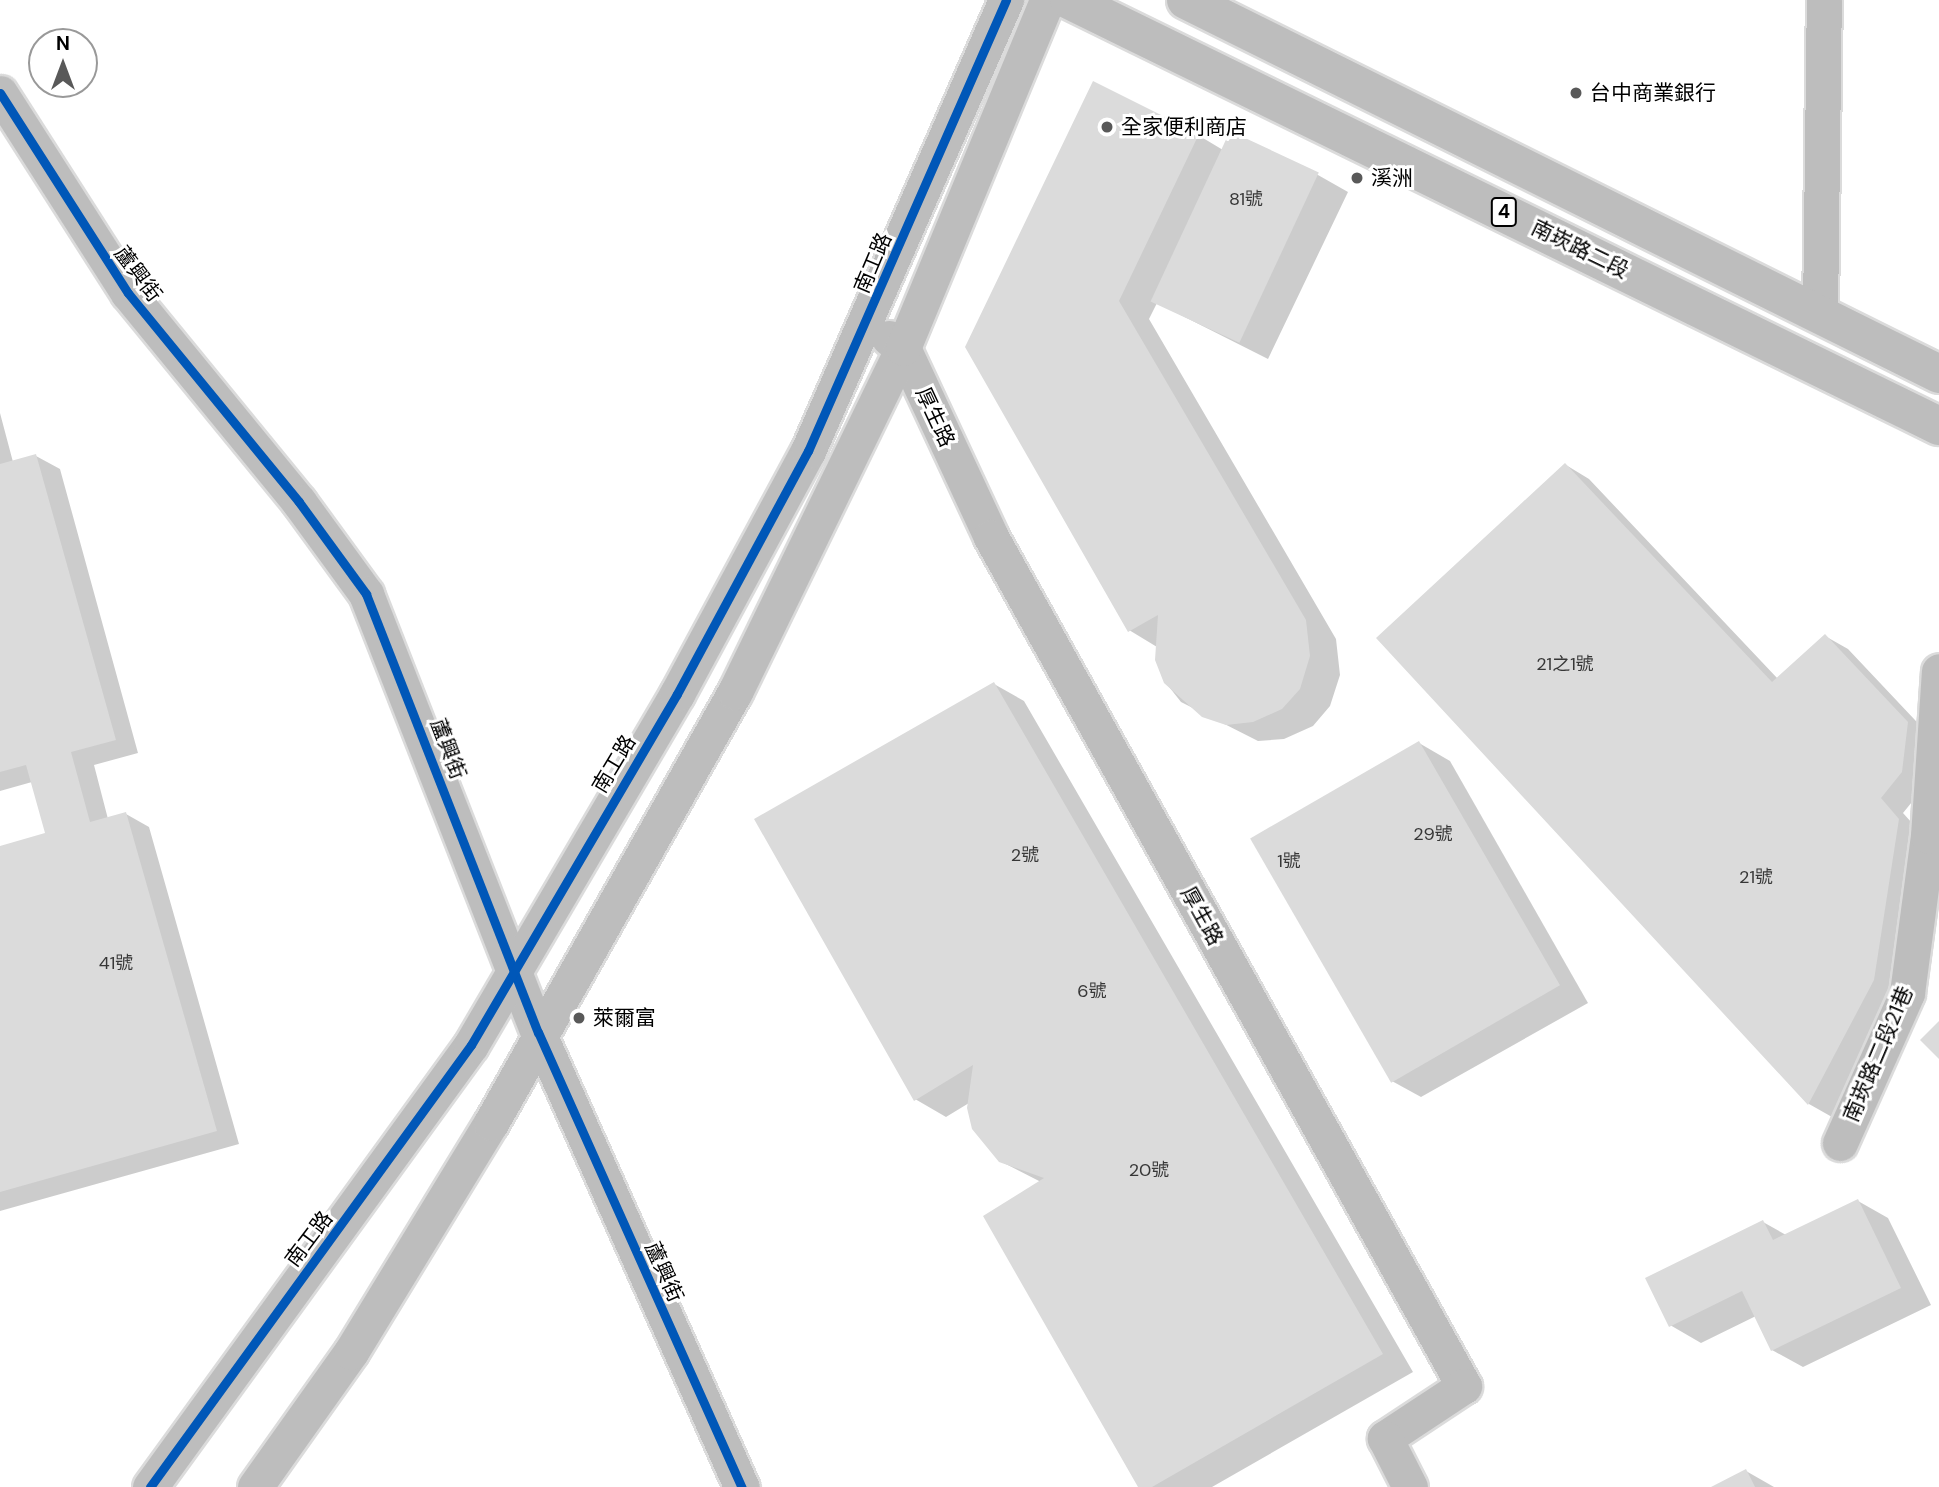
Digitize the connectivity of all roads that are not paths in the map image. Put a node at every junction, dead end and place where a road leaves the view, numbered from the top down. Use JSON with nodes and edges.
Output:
{"nodes":[{"id":1,"x":1006,"y":0,"type":"edge"},
{"id":2,"x":1047,"y":0,"type":"edge"},
{"id":3,"x":1069,"y":0,"type":"edge"},
{"id":4,"x":1186,"y":0,"type":"edge"},
{"id":5,"x":1825,"y":0,"type":"edge"},
{"id":6,"x":0,"y":93,"type":"edge"},
{"id":7,"x":1820,"y":315,"type":"junction"},
{"id":8,"x":866,"y":322,"type":"junction"},
{"id":9,"x":903,"y":348,"type":"junction"},
{"id":10,"x":1939,"y":374,"type":"edge"},
{"id":11,"x":1939,"y":426,"type":"edge"},
{"id":12,"x":1939,"y":671,"type":"edge"},
{"id":13,"x":512,"y":968,"type":"junction"},
{"id":14,"x":538,"y":1032,"type":"junction"},
{"id":15,"x":1840,"y":1143,"type":"dead end"},
{"id":16,"x":351,"y":1352,"type":"junction"},
{"id":17,"x":150,"y":1487,"type":"edge"},
{"id":18,"x":255,"y":1487,"type":"edge"},
{"id":19,"x":285,"y":1487,"type":"edge"},
{"id":20,"x":742,"y":1487,"type":"edge"},
{"id":21,"x":1410,"y":1487,"type":"edge"}],
"edges":[{"from":1,"to":8,"type":"street","name":"南工路"},
{"from":2,"to":9,"type":"street"},
{"from":3,"to":11,"type":"main road","name":"南崁路二段","number":"4"},
{"from":4,"to":7,"type":"main road","number":"4"},
{"from":5,"to":7,"type":"street"},
{"from":6,"to":13,"type":"street","name":"蘆興街"},
{"from":7,"to":10,"type":"main road","number":"4"},
{"from":8,"to":9,"type":"street","name":"厚生路"},
{"from":8,"to":13,"type":"street","name":"南工路"},
{"from":9,"to":14,"type":"street"},
{"from":9,"to":21,"type":"street","name":"厚生路"},
{"from":12,"to":15,"type":"street","name":"南崁路二段21巷"},
{"from":13,"to":14,"type":"street","name":"蘆興街"},
{"from":13,"to":17,"type":"street","name":"南工路"},
{"from":14,"to":16,"type":"street"},
{"from":14,"to":20,"type":"street","name":"蘆興街"},
{"from":16,"to":18,"type":"street"},
{"from":16,"to":19,"type":"street"}]}
